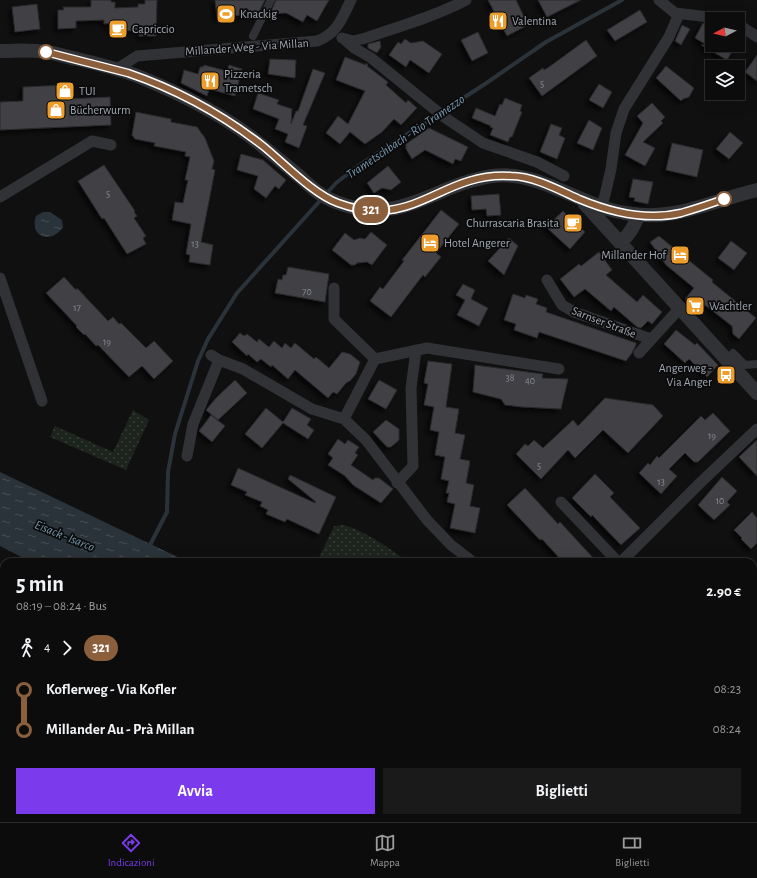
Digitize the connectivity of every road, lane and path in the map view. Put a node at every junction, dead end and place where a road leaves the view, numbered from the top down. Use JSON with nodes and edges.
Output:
{"nodes":[{"id":1,"x":271,"y":0,"type":"edge"},
{"id":2,"x":351,"y":0,"type":"edge"},
{"id":3,"x":466,"y":0,"type":"edge"},
{"id":4,"x":659,"y":0,"type":"edge"},
{"id":5,"x":679,"y":14,"type":"junction"},
{"id":6,"x":705,"y":17,"type":"edge"},
{"id":7,"x":745,"y":29,"type":"edge"},
{"id":8,"x":332,"y":33,"type":"junction"},
{"id":9,"x":253,"y":36,"type":"dead end"},
{"id":10,"x":757,"y":37,"type":"edge"},
{"id":11,"x":346,"y":40,"type":"junction"},
{"id":12,"x":0,"y":51,"type":"edge"},
{"id":13,"x":117,"y":69,"type":"junction"},
{"id":14,"x":111,"y":145,"type":"dead end"},
{"id":15,"x":564,"y":176,"type":"dead end"},
{"id":16,"x":757,"y":190,"type":"edge"},
{"id":17,"x":0,"y":197,"type":"edge"},
{"id":18,"x":581,"y":200,"type":"junction"},
{"id":19,"x":601,"y":208,"type":"junction"},
{"id":20,"x":638,"y":215,"type":"junction"},
{"id":21,"x":620,"y":243,"type":"junction"},
{"id":22,"x":0,"y":278,"type":"edge"},
{"id":23,"x":547,"y":280,"type":"dead end"},
{"id":24,"x":334,"y":288,"type":"dead end"},
{"id":25,"x":679,"y":308,"type":"junction"},
{"id":26,"x":651,"y":339,"type":"junction"},
{"id":27,"x":416,"y":350,"type":"junction"},
{"id":28,"x":733,"y":352,"type":"dead end"},
{"id":29,"x":639,"y":354,"type":"dead end"},
{"id":30,"x":375,"y":359,"type":"junction"},
{"id":31,"x":757,"y":364,"type":"edge"},
{"id":32,"x":559,"y":369,"type":"dead end"},
{"id":33,"x":757,"y":393,"type":"edge"},
{"id":34,"x":42,"y":401,"type":"dead end"},
{"id":35,"x":344,"y":419,"type":"junction"},
{"id":36,"x":757,"y":429,"type":"edge"},
{"id":37,"x":187,"y":456,"type":"dead end"},
{"id":38,"x":397,"y":483,"type":"junction"},
{"id":39,"x":561,"y":502,"type":"dead end"},
{"id":40,"x":468,"y":558,"type":"edge"},
{"id":41,"x":614,"y":558,"type":"edge"},
{"id":42,"x":625,"y":558,"type":"edge"}],
"edges":[{"from":1,"to":9,"type":"street"},
{"from":2,"to":8,"type":"street"},
{"from":3,"to":11,"type":"street"},
{"from":4,"to":5,"type":"street"},
{"from":5,"to":6,"type":"street"},
{"from":5,"to":19,"type":"street"},
{"from":7,"to":10,"type":"street"},
{"from":8,"to":11,"type":"street"},
{"from":8,"to":13,"type":"street","name":"Millander Weg - Via Millan"},
{"from":11,"to":15,"type":"street"},
{"from":12,"to":13,"type":"street"},
{"from":13,"to":18,"type":"street"},
{"from":14,"to":17,"type":"street"},
{"from":16,"to":20,"type":"street"},
{"from":18,"to":19,"type":"street"},
{"from":18,"to":21,"type":"street"},
{"from":19,"to":20,"type":"street"},
{"from":20,"to":21,"type":"street"},
{"from":21,"to":25,"type":"street"},
{"from":22,"to":34,"type":"street"},
{"from":23,"to":26,"type":"street","name":"Sarnser Straße"},
{"from":24,"to":30,"type":"street"},
{"from":25,"to":26,"type":"street","name":"Sarnser Straße"},
{"from":25,"to":33,"type":"street"},
{"from":26,"to":29,"type":"street","name":"Sarnser Straße"},
{"from":27,"to":30,"type":"street"},
{"from":27,"to":32,"type":"street"},
{"from":27,"to":38,"type":"street"},
{"from":28,"to":31,"type":"street"},
{"from":30,"to":35,"type":"street"},
{"from":35,"to":37,"type":"street"},
{"from":35,"to":38,"type":"street"},
{"from":36,"to":42,"type":"street"},
{"from":38,"to":40,"type":"street"},
{"from":39,"to":41,"type":"street"}]}
